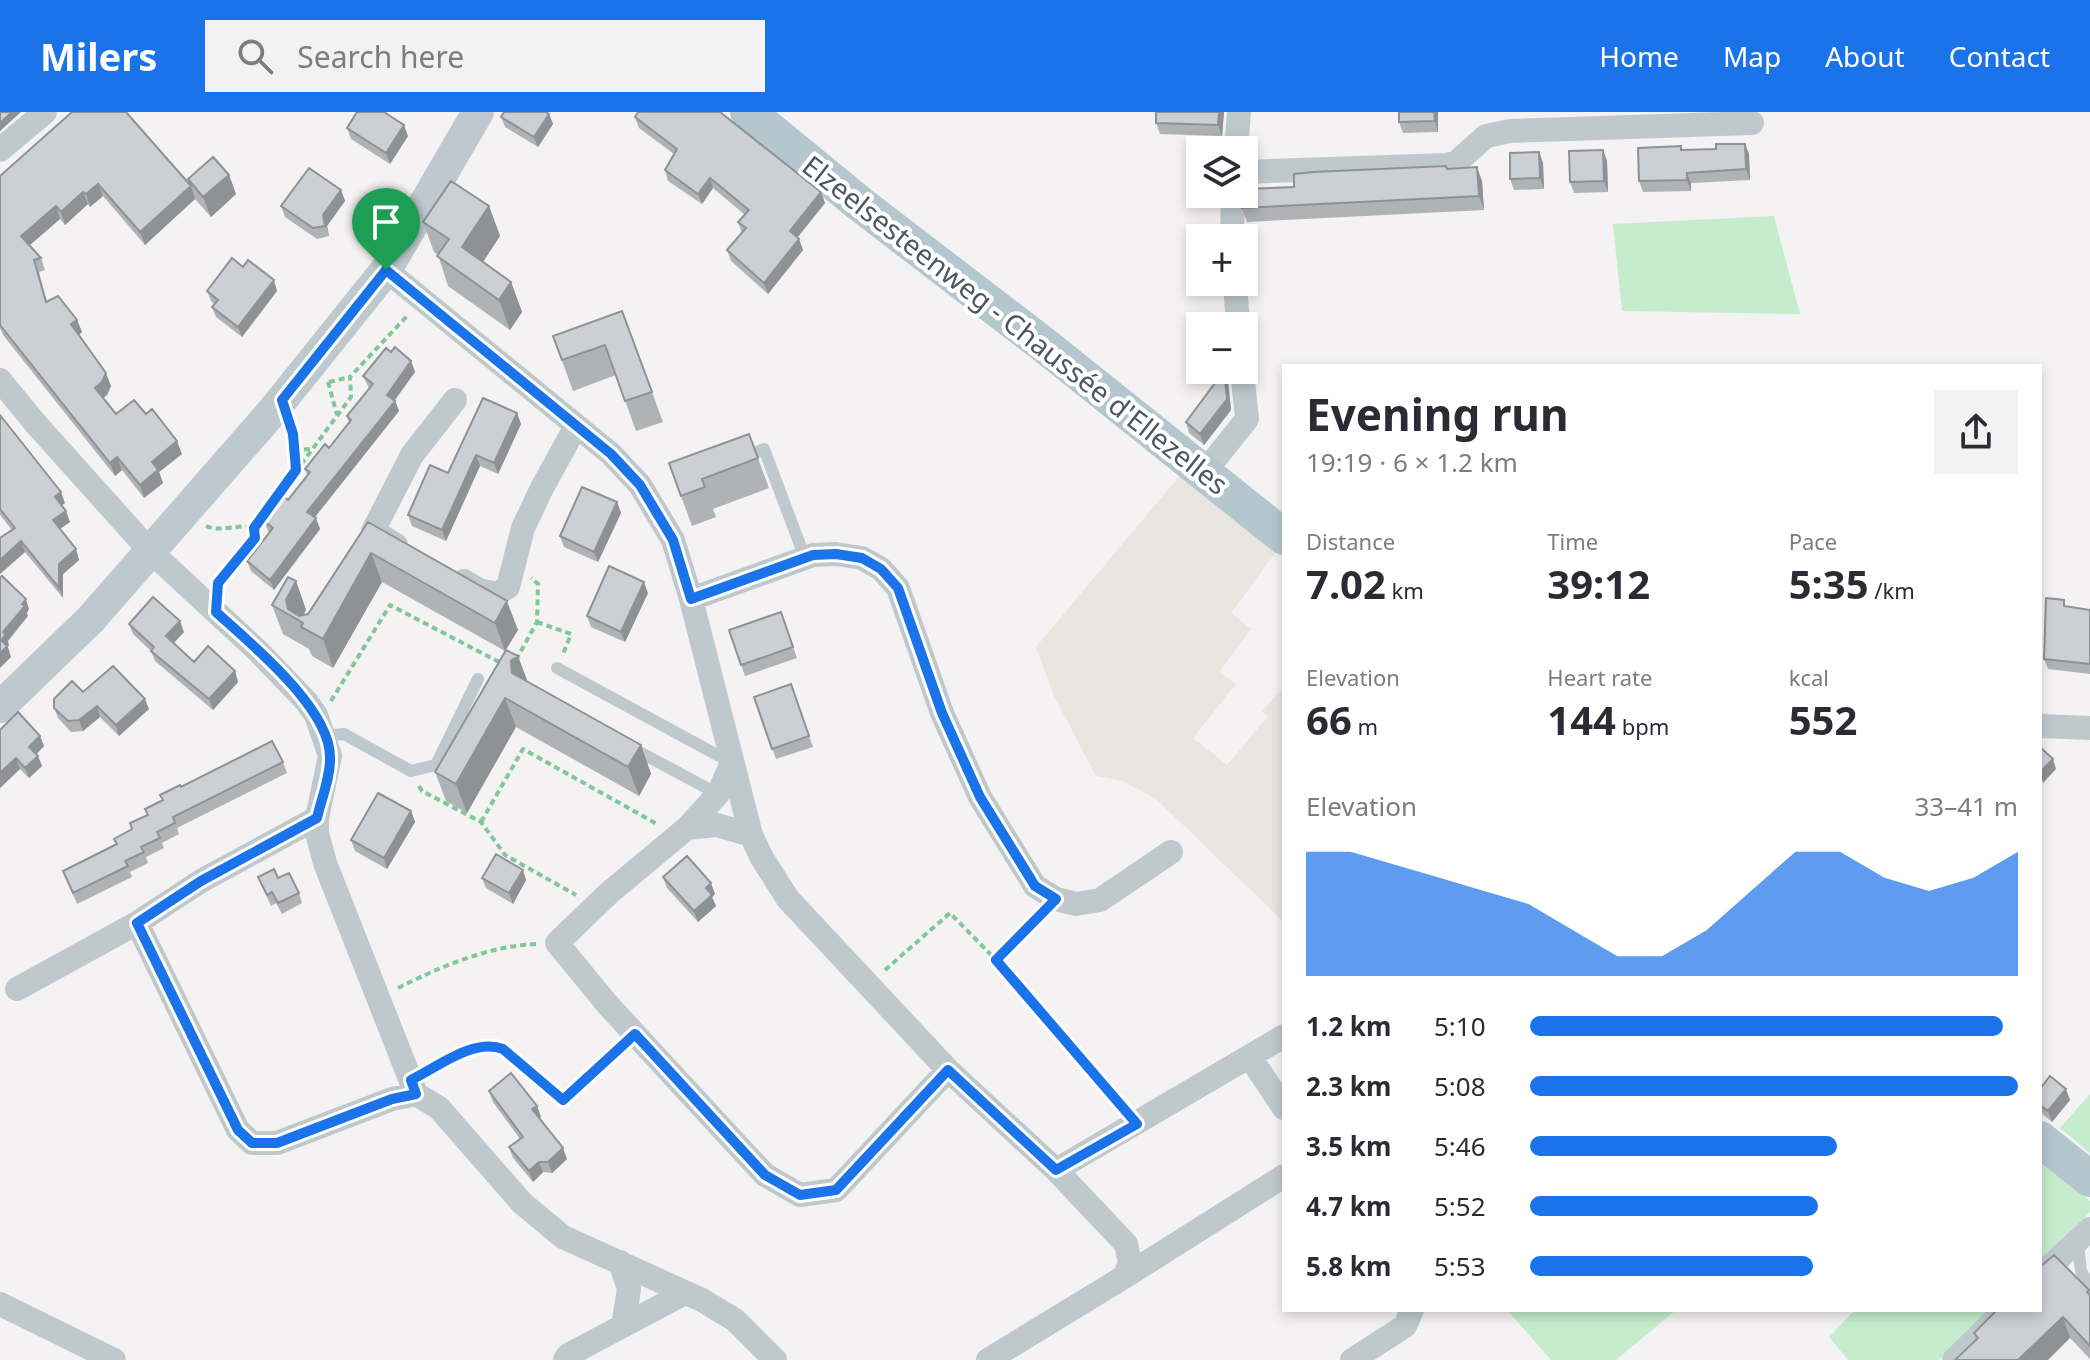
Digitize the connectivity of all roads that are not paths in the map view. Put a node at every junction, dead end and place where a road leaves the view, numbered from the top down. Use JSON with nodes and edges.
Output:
{"nodes":[{"id":1,"x":45,"y":112,"type":"edge"},
{"id":2,"x":478,"y":112,"type":"edge"},
{"id":3,"x":748,"y":112,"type":"edge"},
{"id":4,"x":1239,"y":112,"type":"edge"},
{"id":5,"x":1752,"y":123,"type":"dead end"},
{"id":6,"x":1237,"y":136,"type":"edge"},
{"id":7,"x":0,"y":150,"type":"edge"},
{"id":8,"x":1258,"y":172,"type":"edge"},
{"id":9,"x":386,"y":270,"type":"junction"},
{"id":10,"x":0,"y":380,"type":"edge"},
{"id":11,"x":1243,"y":384,"type":"edge"},
{"id":12,"x":455,"y":400,"type":"dead end"},
{"id":13,"x":576,"y":426,"type":"junction"},
{"id":14,"x":721,"y":465,"type":"edge"},
{"id":15,"x":1203,"y":474,"type":"junction"},
{"id":16,"x":373,"y":531,"type":"junction"},
{"id":17,"x":1282,"y":535,"type":"edge"},
{"id":18,"x":150,"y":551,"type":"junction"},
{"id":19,"x":413,"y":554,"type":"edge"},
{"id":20,"x":358,"y":556,"type":"edge"},
{"id":21,"x":805,"y":558,"type":"junction"},
{"id":22,"x":440,"y":568,"type":"edge"},
{"id":23,"x":691,"y":599,"type":"junction"},
{"id":24,"x":557,"y":668,"type":"road end"},
{"id":25,"x":478,"y":679,"type":"dead end"},
{"id":26,"x":0,"y":707,"type":"edge"},
{"id":27,"x":320,"y":726,"type":"junction"},
{"id":28,"x":2042,"y":726,"type":"edge"},
{"id":29,"x":2090,"y":728,"type":"edge"},
{"id":30,"x":624,"y":744,"type":"edge"},
{"id":31,"x":732,"y":763,"type":"junction"},
{"id":32,"x":718,"y":794,"type":"junction"},
{"id":33,"x":317,"y":818,"type":"junction"},
{"id":34,"x":682,"y":832,"type":"junction"},
{"id":35,"x":751,"y":835,"type":"junction"},
{"id":36,"x":1171,"y":852,"type":"dead end"},
{"id":37,"x":137,"y":923,"type":"junction"},
{"id":38,"x":17,"y":989,"type":"dead end"},
{"id":39,"x":1282,"y":1037,"type":"edge"},
{"id":40,"x":1250,"y":1057,"type":"junction"},
{"id":41,"x":948,"y":1070,"type":"junction"},
{"id":42,"x":414,"y":1087,"type":"junction"},
{"id":43,"x":1282,"y":1105,"type":"edge"},
{"id":44,"x":2042,"y":1141,"type":"edge"},
{"id":45,"x":1056,"y":1170,"type":"junction"},
{"id":46,"x":1282,"y":1177,"type":"edge"},
{"id":47,"x":2090,"y":1179,"type":"edge"},
{"id":48,"x":2084,"y":1234,"type":"edge"},
{"id":49,"x":620,"y":1262,"type":"junction"},
{"id":50,"x":2042,"y":1274,"type":"edge"},
{"id":51,"x":1124,"y":1277,"type":"junction"},
{"id":52,"x":2090,"y":1286,"type":"edge"},
{"id":53,"x":685,"y":1293,"type":"junction"},
{"id":54,"x":0,"y":1304,"type":"edge"},
{"id":55,"x":1411,"y":1312,"type":"edge"},
{"id":56,"x":2003,"y":1312,"type":"edge"},
{"id":57,"x":623,"y":1326,"type":"junction"},
{"id":58,"x":114,"y":1360,"type":"edge"},
{"id":59,"x":565,"y":1360,"type":"edge"},
{"id":60,"x":775,"y":1360,"type":"edge"},
{"id":61,"x":988,"y":1360,"type":"edge"},
{"id":62,"x":1352,"y":1360,"type":"edge"},
{"id":63,"x":1954,"y":1360,"type":"edge"}],
"edges":[{"from":1,"to":7,"type":"street"},
{"from":2,"to":9,"type":"street"},
{"from":3,"to":15,"type":"main road","name":"Elzeelsesteenweg - Chaussée d'Ellezelles"},
{"from":4,"to":6,"type":"street"},
{"from":5,"to":8,"type":"street"},
{"from":9,"to":13,"type":"street"},
{"from":9,"to":18,"type":"street"},
{"from":10,"to":18,"type":"street"},
{"from":11,"to":15,"type":"street"},
{"from":12,"to":16,"type":"street"},
{"from":13,"to":22,"type":"street"},
{"from":13,"to":23,"type":"street"},
{"from":14,"to":21,"type":"lane"},
{"from":15,"to":17,"type":"main road","name":"Elzeelsesteenweg - Chaussée d'Ellezelles"},
{"from":16,"to":19,"type":"street"},
{"from":16,"to":20,"type":"street"},
{"from":18,"to":26,"type":"street"},
{"from":18,"to":27,"type":"street"},
{"from":21,"to":23,"type":"street"},
{"from":21,"to":36,"type":"street"},
{"from":23,"to":31,"type":"street"},
{"from":24,"to":31,"type":"lane"},
{"from":25,"to":27,"type":"lane"},
{"from":27,"to":33,"type":"street"},
{"from":28,"to":29,"type":"street"},
{"from":30,"to":32,"type":"lane"},
{"from":31,"to":32,"type":"street"},
{"from":31,"to":35,"type":"street"},
{"from":32,"to":34,"type":"street"},
{"from":33,"to":37,"type":"street"},
{"from":33,"to":42,"type":"street"},
{"from":34,"to":35,"type":"street"},
{"from":34,"to":41,"type":"street"},
{"from":35,"to":41,"type":"street"},
{"from":37,"to":38,"type":"street"},
{"from":37,"to":42,"type":"street"},
{"from":39,"to":40,"type":"street"},
{"from":40,"to":43,"type":"street"},
{"from":40,"to":45,"type":"street"},
{"from":41,"to":45,"type":"street"},
{"from":42,"to":49,"type":"street"},
{"from":44,"to":47,"type":"main road"},
{"from":45,"to":51,"type":"street"},
{"from":46,"to":51,"type":"street"},
{"from":48,"to":50,"type":"street"},
{"from":48,"to":52,"type":"lane"},
{"from":49,"to":53,"type":"street"},
{"from":49,"to":57,"type":"street"},
{"from":51,"to":61,"type":"street"},
{"from":53,"to":57,"type":"street"},
{"from":53,"to":60,"type":"street"},
{"from":54,"to":58,"type":"street"},
{"from":55,"to":62,"type":"street"},
{"from":56,"to":63,"type":"street"},
{"from":57,"to":59,"type":"street"}]}
